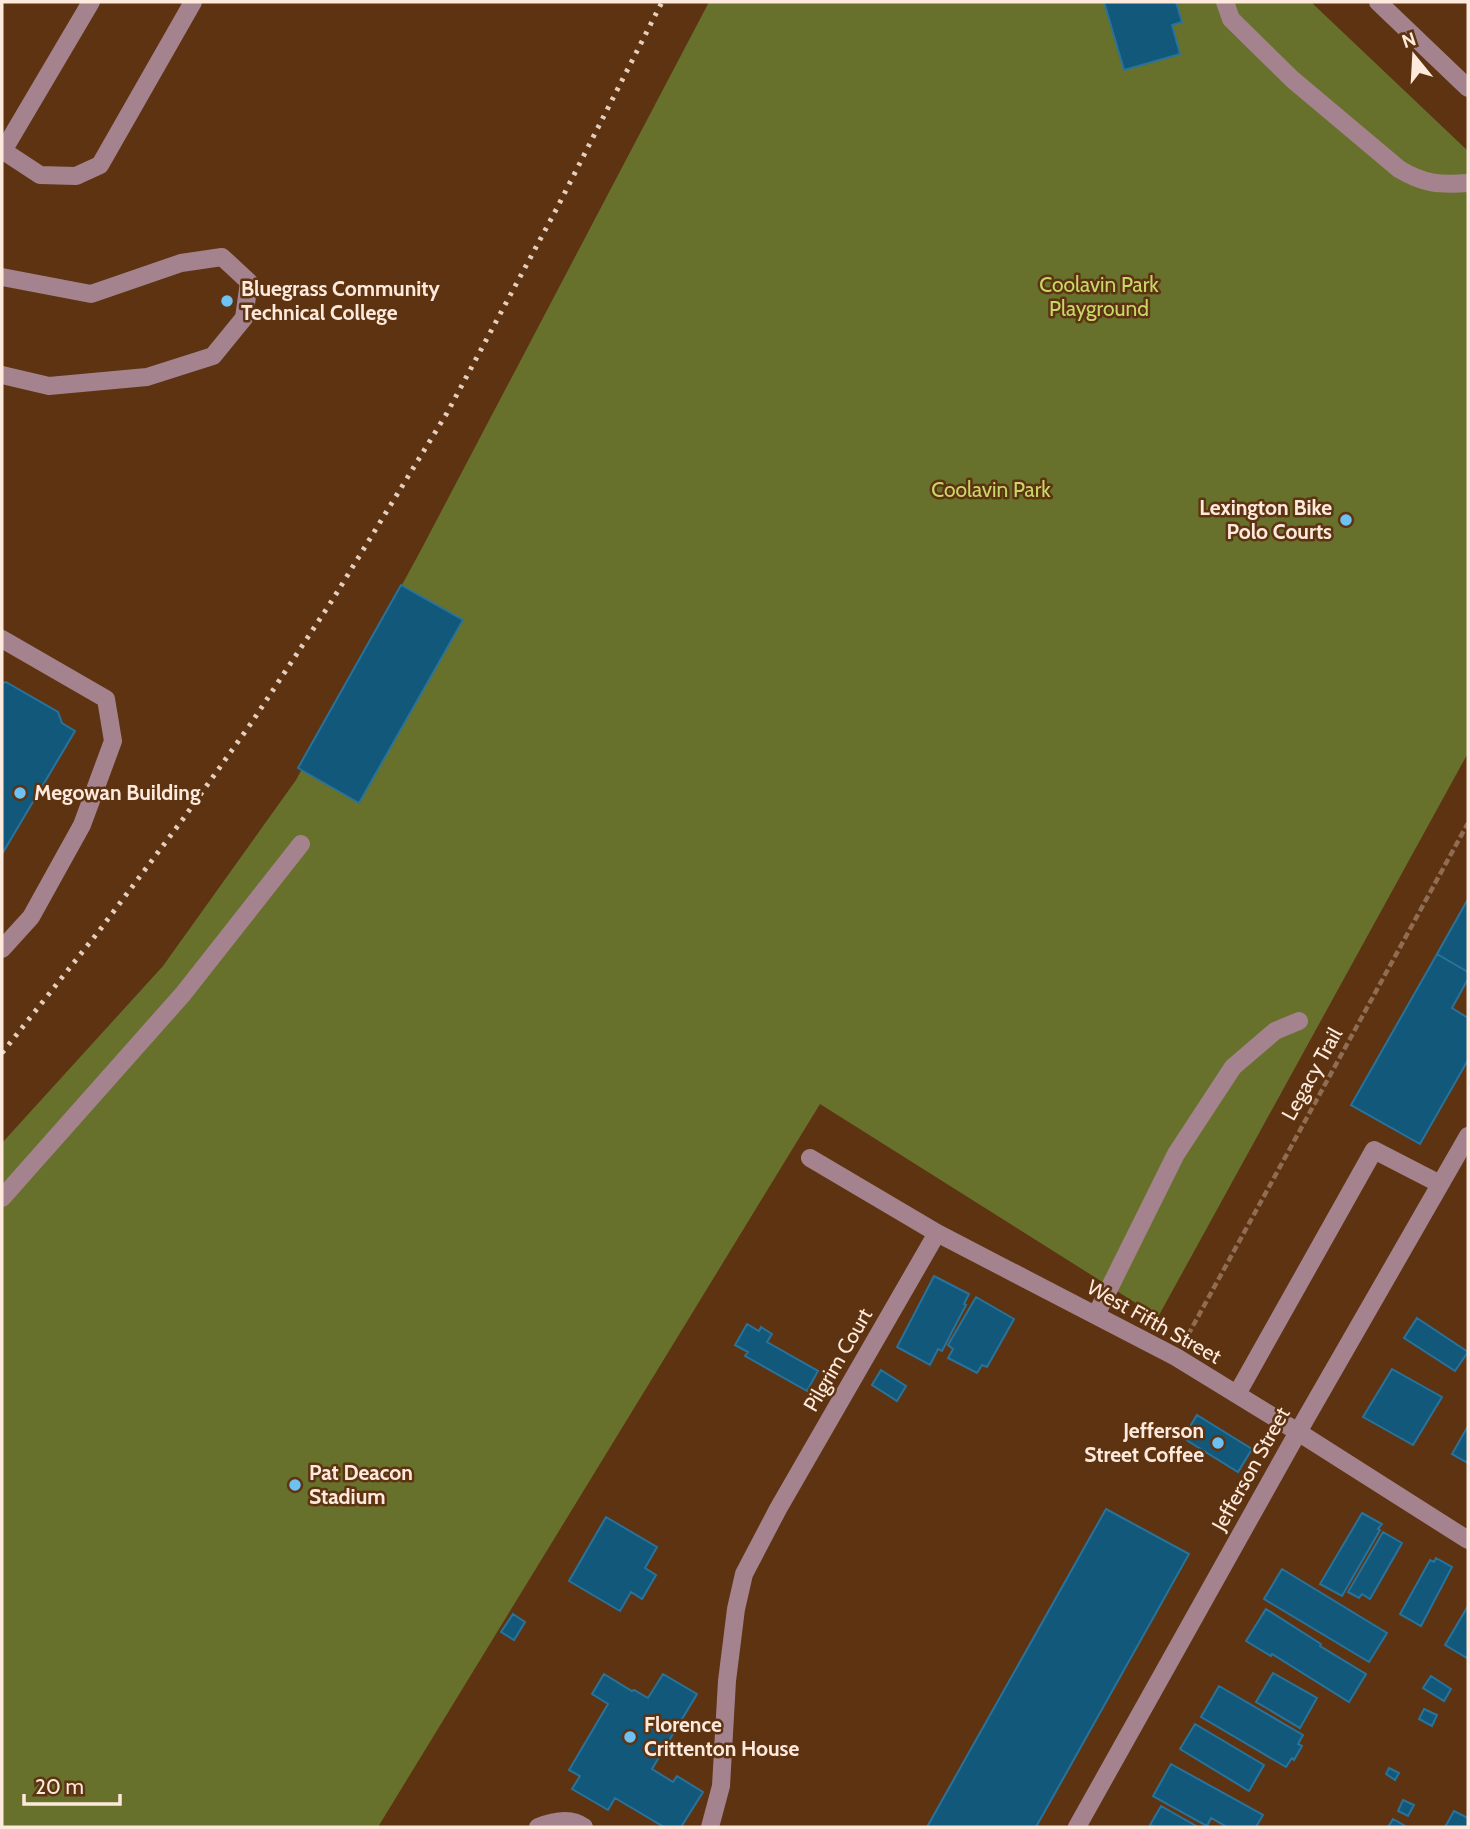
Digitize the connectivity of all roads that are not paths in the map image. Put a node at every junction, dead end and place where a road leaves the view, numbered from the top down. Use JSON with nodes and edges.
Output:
{"nodes":[{"id":1,"x":91,"y":2,"type":"edge"},
{"id":2,"x":194,"y":2,"type":"edge"},
{"id":3,"x":1225,"y":2,"type":"edge"},
{"id":4,"x":1378,"y":2,"type":"edge"},
{"id":5,"x":1468,"y":88,"type":"edge"},
{"id":6,"x":3,"y":151,"type":"edge"},
{"id":7,"x":1468,"y":183,"type":"edge"},
{"id":8,"x":2,"y":278,"type":"edge"},
{"id":9,"x":2,"y":375,"type":"edge"},
{"id":10,"x":2,"y":639,"type":"edge"},
{"id":11,"x":301,"y":844,"type":"dead end"},
{"id":12,"x":2,"y":948,"type":"edge"},
{"id":13,"x":1299,"y":1021,"type":"dead end"},
{"id":14,"x":1468,"y":1136,"type":"edge"},
{"id":15,"x":810,"y":1158,"type":"dead end"},
{"id":16,"x":1440,"y":1184,"type":"junction"},
{"id":17,"x":2,"y":1198,"type":"edge"},
{"id":18,"x":937,"y":1233,"type":"junction"},
{"id":19,"x":1096,"y":1315,"type":"junction"},
{"id":20,"x":1237,"y":1394,"type":"junction"},
{"id":21,"x":1298,"y":1432,"type":"junction"},
{"id":22,"x":1468,"y":1540,"type":"edge"},
{"id":23,"x":538,"y":1827,"type":"edge"},
{"id":24,"x":584,"y":1827,"type":"edge"},
{"id":25,"x":710,"y":1827,"type":"edge"},
{"id":26,"x":1077,"y":1827,"type":"edge"}],
"edges":[{"from":1,"to":6,"type":"street"},
{"from":2,"to":6,"type":"street"},
{"from":3,"to":7,"type":"street"},
{"from":4,"to":5,"type":"street"},
{"from":8,"to":9,"type":"street"},
{"from":10,"to":12,"type":"street"},
{"from":11,"to":17,"type":"street"},
{"from":13,"to":19,"type":"street"},
{"from":14,"to":16,"type":"street","name":"Jefferson Street"},
{"from":15,"to":18,"type":"street","name":"West Fifth Street"},
{"from":16,"to":20,"type":"street"},
{"from":16,"to":21,"type":"street","name":"Jefferson Street"},
{"from":18,"to":19,"type":"street","name":"West Fifth Street"},
{"from":18,"to":25,"type":"street","name":"Pilgrim Court"},
{"from":19,"to":20,"type":"street","name":"West Fifth Street"},
{"from":20,"to":21,"type":"street","name":"West Fifth Street"},
{"from":21,"to":22,"type":"street","name":"West Fifth Street"},
{"from":21,"to":26,"type":"street","name":"Jefferson Street"},
{"from":23,"to":24,"type":"street"}]}
